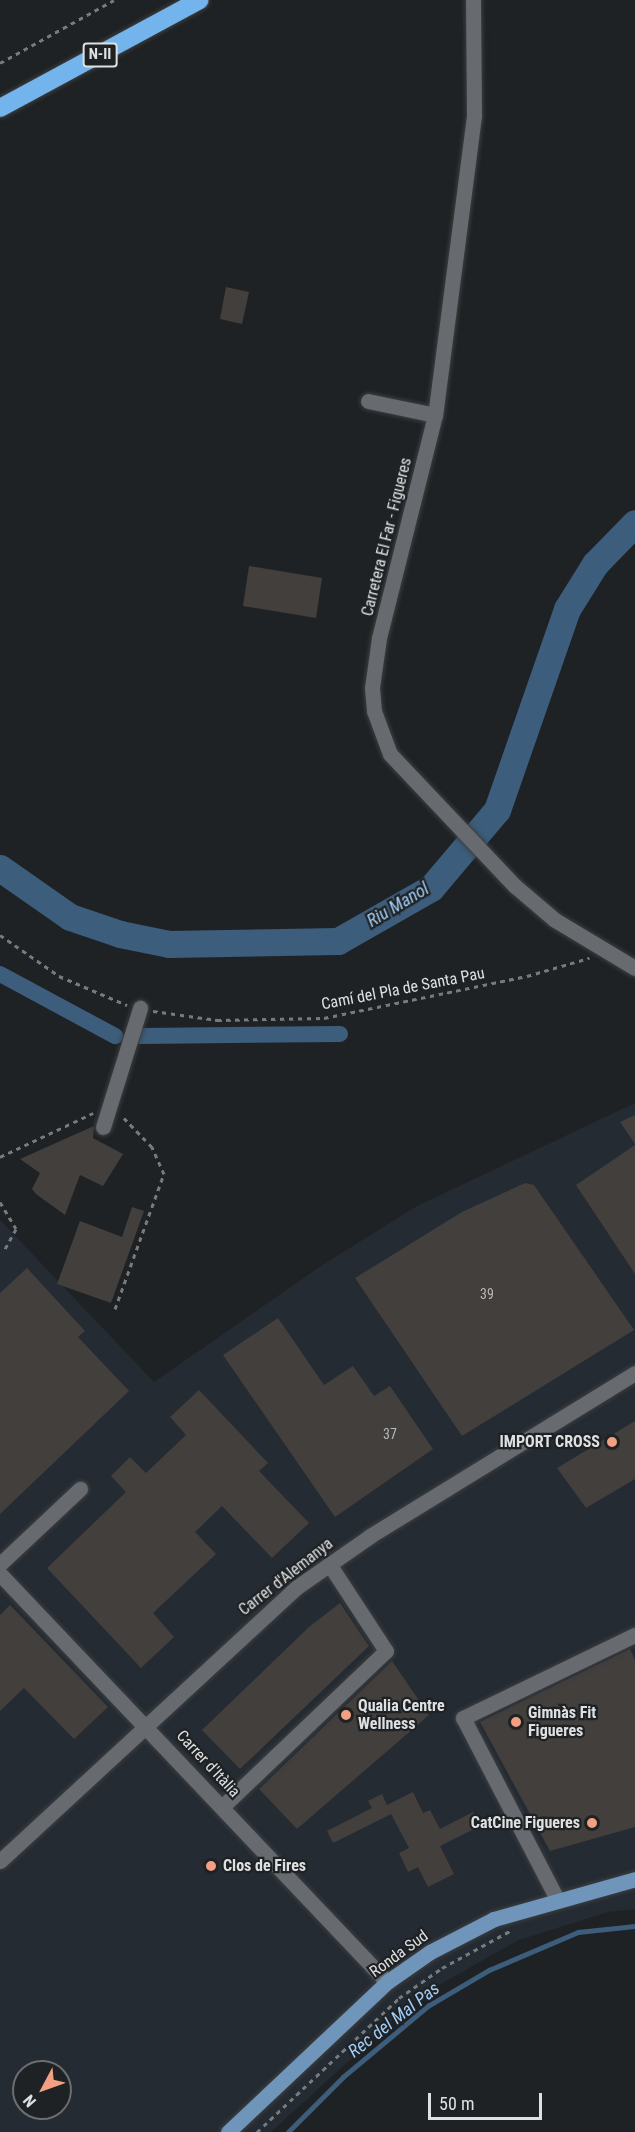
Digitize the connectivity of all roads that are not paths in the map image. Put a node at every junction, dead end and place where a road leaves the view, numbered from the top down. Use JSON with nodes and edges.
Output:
{"nodes":[{"id":1,"x":200,"y":0,"type":"edge"},
{"id":2,"x":473,"y":0,"type":"edge"},
{"id":3,"x":0,"y":108,"type":"edge"},
{"id":4,"x":368,"y":401,"type":"dead end"},
{"id":5,"x":435,"y":414,"type":"junction"},
{"id":6,"x":635,"y":968,"type":"edge"},
{"id":7,"x":140,"y":1008,"type":"road end"},
{"id":8,"x":103,"y":1127,"type":"dead end"},
{"id":9,"x":635,"y":1373,"type":"edge"},
{"id":10,"x":80,"y":1489,"type":"dead end"},
{"id":11,"x":0,"y":1564,"type":"edge"},
{"id":12,"x":329,"y":1564,"type":"junction"},
{"id":13,"x":0,"y":1574,"type":"edge"},
{"id":14,"x":635,"y":1635,"type":"edge"},
{"id":15,"x":146,"y":1724,"type":"junction"},
{"id":16,"x":223,"y":1806,"type":"junction"},
{"id":17,"x":0,"y":1861,"type":"edge"},
{"id":18,"x":635,"y":1879,"type":"edge"},
{"id":19,"x":557,"y":1899,"type":"junction"},
{"id":20,"x":387,"y":1982,"type":"junction"},
{"id":21,"x":228,"y":2132,"type":"edge"}],
"edges":[{"from":1,"to":3,"type":"highway","number":"N-II"},
{"from":2,"to":5,"type":"street","name":"Carretera El Far - Figueres"},
{"from":4,"to":5,"type":"street"},
{"from":5,"to":6,"type":"street","name":"Carretera El Far - Figueres"},
{"from":7,"to":8,"type":"street"},
{"from":9,"to":12,"type":"street","name":"Carrer d'Alemanya"},
{"from":10,"to":11,"type":"street"},
{"from":12,"to":15,"type":"street","name":"Carrer d'Alemanya"},
{"from":12,"to":16,"type":"street"},
{"from":13,"to":15,"type":"street","name":"Carrer d'Itàlia"},
{"from":14,"to":19,"type":"street"},
{"from":15,"to":16,"type":"street","name":"Carrer d'Itàlia"},
{"from":15,"to":17,"type":"street","name":"Carrer d'Alemanya"},
{"from":16,"to":20,"type":"street","name":"Carrer d'Itàlia"},
{"from":18,"to":19,"type":"main road","name":"Ronda Sud"},
{"from":19,"to":20,"type":"main road","name":"Ronda Sud"},
{"from":20,"to":21,"type":"main road","name":"Ronda Sud"}]}
